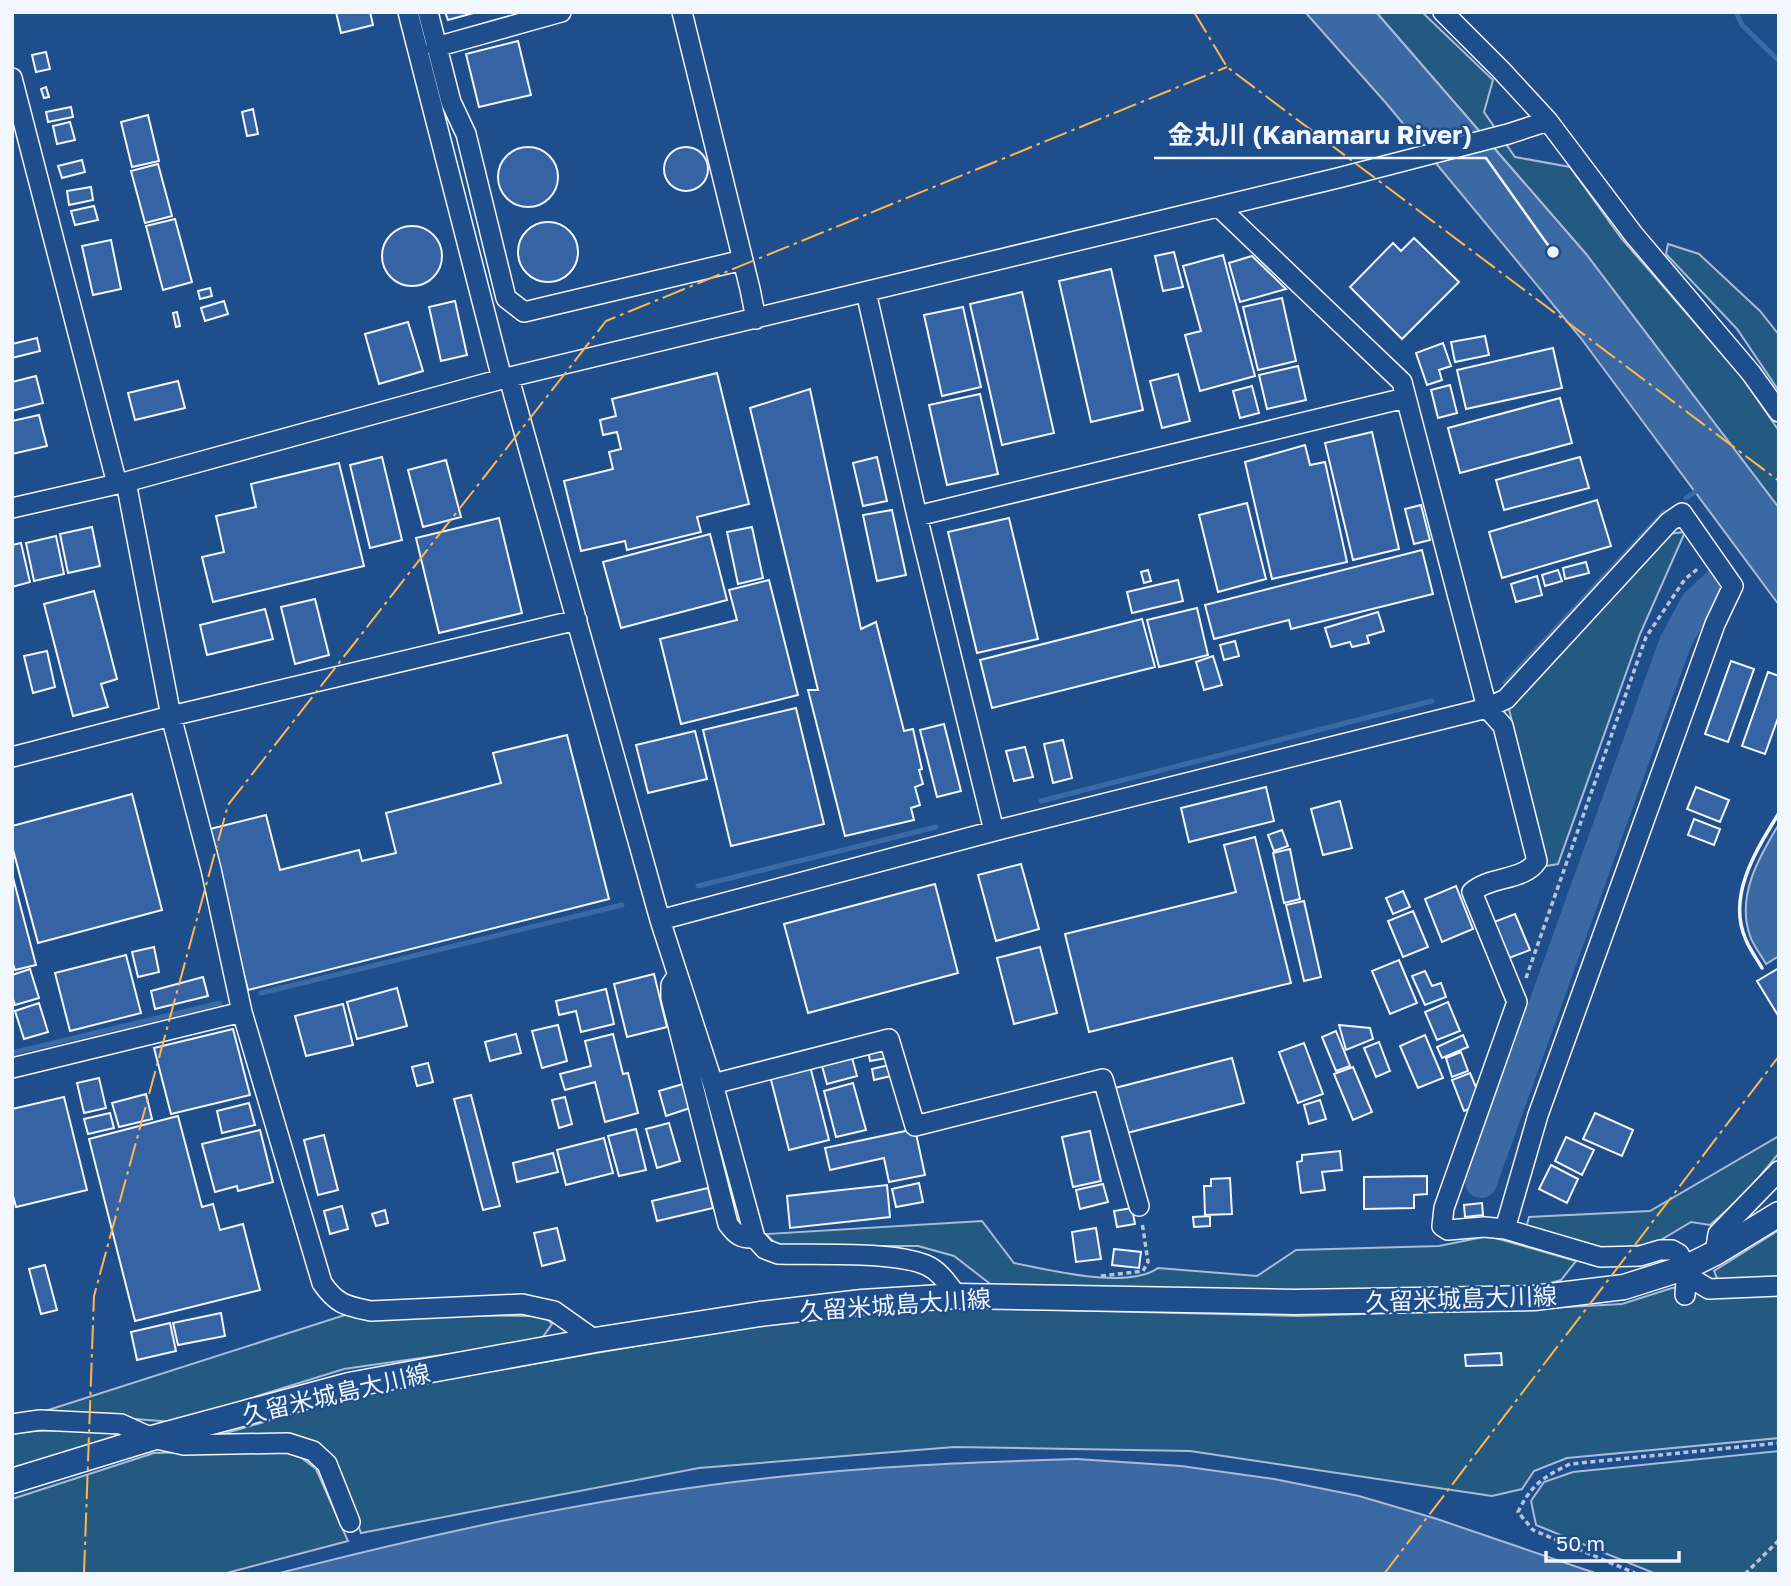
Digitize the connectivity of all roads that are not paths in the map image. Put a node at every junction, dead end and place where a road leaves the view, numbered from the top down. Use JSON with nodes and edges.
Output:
{"nodes":[{"id":1,"x":408,"y":12,"type":"edge"},
{"id":2,"x":428,"y":12,"type":"edge"},
{"id":3,"x":561,"y":12,"type":"edge"},
{"id":4,"x":682,"y":12,"type":"edge"},
{"id":5,"x":1443,"y":12,"type":"edge"},
{"id":6,"x":436,"y":47,"type":"junction"},
{"id":7,"x":12,"y":78,"type":"edge"},
{"id":8,"x":1548,"y":121,"type":"junction"},
{"id":9,"x":1219,"y":207,"type":"junction"},
{"id":10,"x":743,"y":260,"type":"junction"},
{"id":11,"x":866,"y":292,"type":"junction"},
{"id":12,"x":756,"y":319,"type":"junction"},
{"id":13,"x":505,"y":379,"type":"junction"},
{"id":14,"x":1405,"y":398,"type":"junction"},
{"id":15,"x":1779,"y":412,"type":"edge"},
{"id":16,"x":122,"y":483,"type":"junction"},
{"id":17,"x":12,"y":508,"type":"edge"},
{"id":18,"x":917,"y":516,"type":"junction"},
{"id":19,"x":577,"y":620,"type":"junction"},
{"id":20,"x":1487,"y":708,"type":"junction"},
{"id":21,"x":172,"y":716,"type":"junction"},
{"id":22,"x":12,"y":757,"type":"edge"},
{"id":23,"x":994,"y":831,"type":"junction"},
{"id":24,"x":660,"y":920,"type":"junction"},
{"id":25,"x":677,"y":975,"type":"junction"},
{"id":26,"x":242,"y":1012,"type":"junction"},
{"id":27,"x":12,"y":1068,"type":"edge"},
{"id":28,"x":713,"y":1084,"type":"junction"},
{"id":29,"x":1779,"y":1171,"type":"edge"},
{"id":30,"x":1139,"y":1206,"type":"road end"},
{"id":31,"x":1779,"y":1214,"type":"edge"},
{"id":32,"x":1505,"y":1229,"type":"junction"},
{"id":33,"x":755,"y":1238,"type":"junction"},
{"id":34,"x":1715,"y":1253,"type":"junction"},
{"id":35,"x":1687,"y":1267,"type":"junction"},
{"id":36,"x":1779,"y":1286,"type":"edge"},
{"id":37,"x":1685,"y":1295,"type":"dead end"},
{"id":38,"x":957,"y":1296,"type":"junction"},
{"id":39,"x":595,"y":1340,"type":"junction"},
{"id":40,"x":12,"y":1424,"type":"edge"},
{"id":41,"x":152,"y":1438,"type":"junction"},
{"id":42,"x":12,"y":1481,"type":"edge"},
{"id":43,"x":350,"y":1522,"type":"dead end"}],
"edges":[{"from":1,"to":13,"type":"street"},
{"from":2,"to":6,"type":"street"},
{"from":3,"to":6,"type":"street"},
{"from":4,"to":10,"type":"street"},
{"from":5,"to":8,"type":"street"},
{"from":6,"to":10,"type":"street"},
{"from":7,"to":16,"type":"street"},
{"from":8,"to":9,"type":"street"},
{"from":8,"to":15,"type":"street"},
{"from":9,"to":11,"type":"street"},
{"from":9,"to":14,"type":"street"},
{"from":10,"to":12,"type":"street"},
{"from":11,"to":12,"type":"street"},
{"from":11,"to":18,"type":"street"},
{"from":12,"to":13,"type":"street"},
{"from":13,"to":16,"type":"street"},
{"from":13,"to":19,"type":"street"},
{"from":14,"to":18,"type":"street"},
{"from":14,"to":20,"type":"street"},
{"from":16,"to":17,"type":"street"},
{"from":16,"to":21,"type":"street"},
{"from":18,"to":23,"type":"street"},
{"from":19,"to":21,"type":"street"},
{"from":19,"to":24,"type":"street"},
{"from":20,"to":23,"type":"street"},
{"from":20,"to":32,"type":"street"},
{"from":20,"to":32,"type":"street"},
{"from":21,"to":22,"type":"street"},
{"from":21,"to":26,"type":"street"},
{"from":23,"to":24,"type":"street"},
{"from":24,"to":25,"type":"street"},
{"from":25,"to":28,"type":"street"},
{"from":25,"to":33,"type":"street"},
{"from":26,"to":27,"type":"street"},
{"from":26,"to":39,"type":"street"},
{"from":28,"to":30,"type":"street"},
{"from":28,"to":33,"type":"street"},
{"from":29,"to":34,"type":"street"},
{"from":31,"to":34,"type":"main road","name":"久留米城島大川線"},
{"from":32,"to":35,"type":"street"},
{"from":33,"to":38,"type":"street"},
{"from":34,"to":35,"type":"main road","name":"久留米城島大川線"},
{"from":35,"to":36,"type":"street"},
{"from":35,"to":37,"type":"street"},
{"from":35,"to":38,"type":"main road","name":"久留米城島大川線"},
{"from":38,"to":39,"type":"main road","name":"久留米城島大川線"},
{"from":39,"to":41,"type":"main road","name":"久留米城島大川線"},
{"from":40,"to":41,"type":"street"},
{"from":41,"to":42,"type":"main road","name":"久留米城島大川線"},
{"from":41,"to":43,"type":"street"}]}
